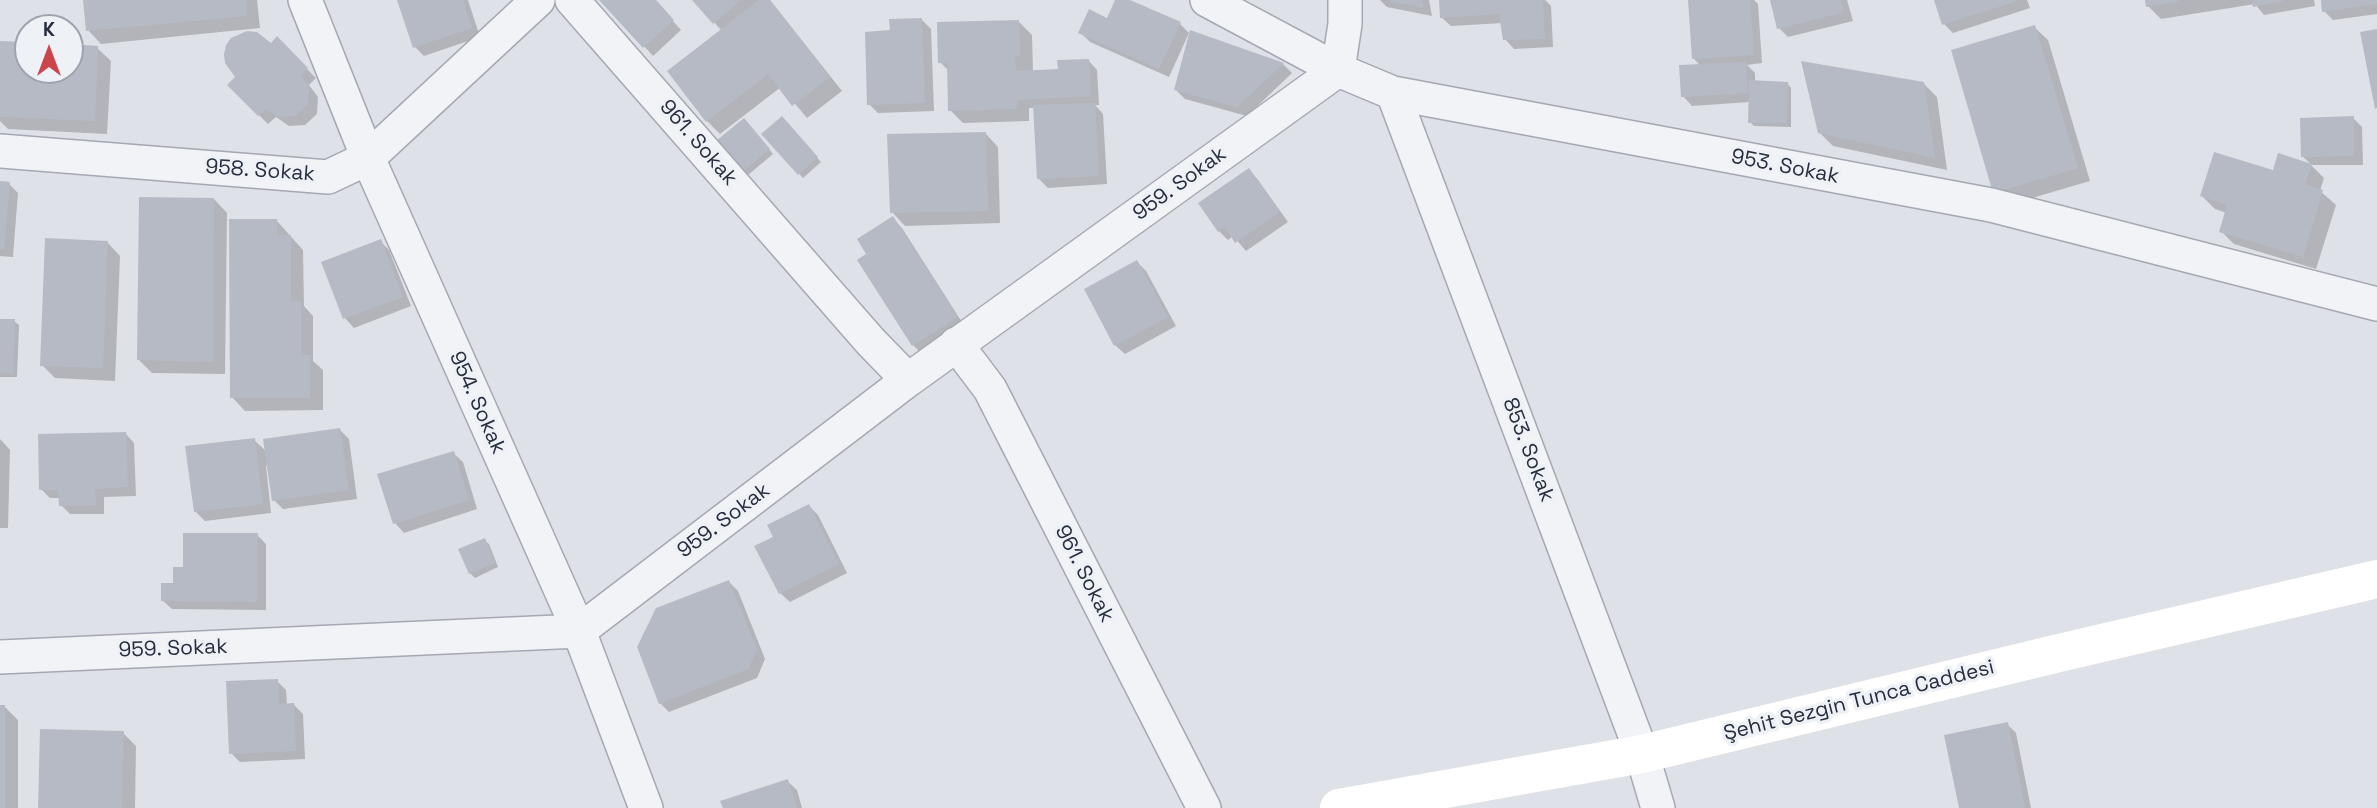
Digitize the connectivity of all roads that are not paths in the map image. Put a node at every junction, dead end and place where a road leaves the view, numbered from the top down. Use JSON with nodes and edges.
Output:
{"nodes":[{"id":1,"x":305,"y":0,"type":"edge"},
{"id":2,"x":538,"y":0,"type":"edge"},
{"id":3,"x":572,"y":0,"type":"edge"},
{"id":4,"x":1206,"y":0,"type":"edge"},
{"id":5,"x":1345,"y":0,"type":"edge"},
{"id":6,"x":1338,"y":70,"type":"junction"},
{"id":7,"x":1393,"y":93,"type":"junction"},
{"id":8,"x":0,"y":151,"type":"edge"},
{"id":9,"x":368,"y":158,"type":"junction"},
{"id":10,"x":2377,"y":304,"type":"edge"},
{"id":11,"x":956,"y":344,"type":"junction"},
{"id":12,"x":908,"y":380,"type":"junction"},
{"id":13,"x":2377,"y":579,"type":"edge"},
{"id":14,"x":579,"y":631,"type":"junction"},
{"id":15,"x":0,"y":657,"type":"edge"},
{"id":16,"x":1642,"y":754,"type":"junction"},
{"id":17,"x":646,"y":808,"type":"edge"},
{"id":18,"x":1204,"y":808,"type":"edge"},
{"id":19,"x":1339,"y":808,"type":"edge"},
{"id":20,"x":1658,"y":808,"type":"edge"}],
"edges":[{"from":1,"to":9,"type":"street","name":"954. Sokak"},
{"from":2,"to":9,"type":"street","name":"958. Sokak"},
{"from":3,"to":12,"type":"street","name":"961. Sokak"},
{"from":4,"to":6,"type":"street","name":"953. Sokak"},
{"from":5,"to":6,"type":"street"},
{"from":6,"to":7,"type":"street","name":"953. Sokak"},
{"from":6,"to":11,"type":"street","name":"959. Sokak"},
{"from":7,"to":10,"type":"street","name":"953. Sokak"},
{"from":7,"to":16,"type":"street","name":"853. Sokak"},
{"from":8,"to":9,"type":"street","name":"958. Sokak"},
{"from":9,"to":14,"type":"street","name":"954. Sokak"},
{"from":11,"to":12,"type":"street","name":"959. Sokak"},
{"from":11,"to":18,"type":"street","name":"961. Sokak"},
{"from":12,"to":14,"type":"street","name":"959. Sokak"},
{"from":13,"to":16,"type":"street","name":"Şehit Sezgin Tunca Caddesi"},
{"from":14,"to":15,"type":"street","name":"959. Sokak"},
{"from":14,"to":17,"type":"street","name":"954. Sokak"},
{"from":16,"to":19,"type":"street","name":"Şehit Sezgin Tunca Caddesi"},
{"from":16,"to":20,"type":"street","name":"853. Sokak"}]}
